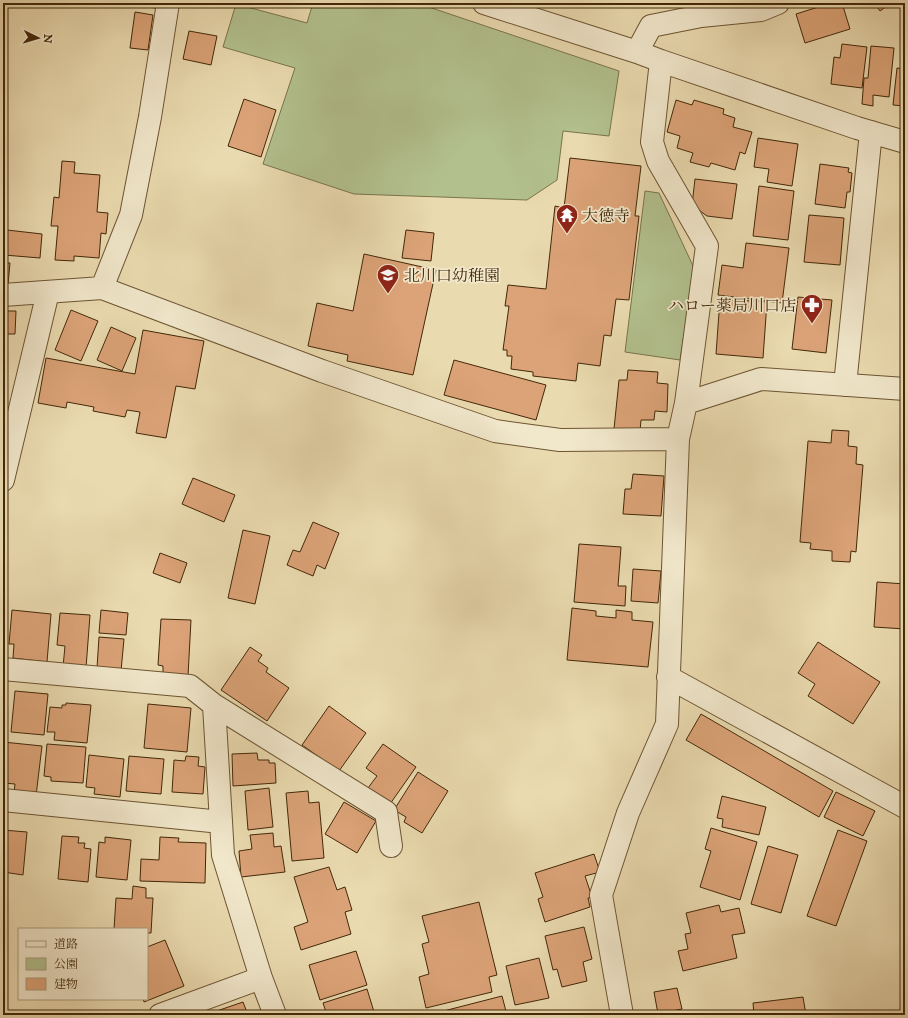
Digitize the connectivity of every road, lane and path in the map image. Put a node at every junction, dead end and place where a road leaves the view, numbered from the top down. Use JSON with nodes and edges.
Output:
{"nodes":[{"id":1,"x":168,"y":3,"type":"edge"},
{"id":2,"x":484,"y":3,"type":"edge"},
{"id":3,"x":778,"y":3,"type":"edge"},
{"id":4,"x":703,"y":10,"type":"edge"},
{"id":5,"x":637,"y":52,"type":"junction"},
{"id":6,"x":661,"y":61,"type":"junction"},
{"id":7,"x":871,"y":132,"type":"junction"},
{"id":8,"x":905,"y":142,"type":"edge"},
{"id":9,"x":102,"y":288,"type":"junction"},
{"id":10,"x":48,"y":292,"type":"junction"},
{"id":11,"x":3,"y":295,"type":"edge"},
{"id":12,"x":845,"y":385,"type":"junction"},
{"id":13,"x":905,"y":389,"type":"edge"},
{"id":14,"x":686,"y":403,"type":"junction"},
{"id":15,"x":678,"y":439,"type":"junction"},
{"id":16,"x":3,"y":480,"type":"edge"},
{"id":17,"x":3,"y":669,"type":"edge"},
{"id":18,"x":668,"y":676,"type":"junction"},
{"id":19,"x":214,"y":705,"type":"junction"},
{"id":20,"x":3,"y":800,"type":"edge"},
{"id":21,"x":905,"y":807,"type":"edge"},
{"id":22,"x":221,"y":822,"type":"junction"},
{"id":23,"x":390,"y":846,"type":"dead end"},
{"id":24,"x":261,"y":978,"type":"junction"},
{"id":25,"x":160,"y":1015,"type":"edge"},
{"id":26,"x":275,"y":1015,"type":"edge"},
{"id":27,"x":622,"y":1015,"type":"edge"}],
"edges":[{"from":1,"to":9,"type":"street"},
{"from":2,"to":5,"type":"street"},
{"from":3,"to":4,"type":"street"},
{"from":4,"to":5,"type":"street"},
{"from":5,"to":6,"type":"street"},
{"from":6,"to":7,"type":"street"},
{"from":6,"to":14,"type":"street"},
{"from":7,"to":8,"type":"street"},
{"from":7,"to":12,"type":"street"},
{"from":9,"to":10,"type":"street"},
{"from":9,"to":15,"type":"street"},
{"from":10,"to":11,"type":"street"},
{"from":10,"to":16,"type":"street"},
{"from":12,"to":13,"type":"street"},
{"from":12,"to":14,"type":"street"},
{"from":14,"to":15,"type":"street"},
{"from":15,"to":18,"type":"street"},
{"from":17,"to":19,"type":"street"},
{"from":18,"to":21,"type":"street"},
{"from":18,"to":27,"type":"street"},
{"from":19,"to":22,"type":"street"},
{"from":19,"to":23,"type":"street"},
{"from":20,"to":22,"type":"street"},
{"from":22,"to":24,"type":"street"},
{"from":24,"to":25,"type":"street"},
{"from":24,"to":26,"type":"street"}]}
